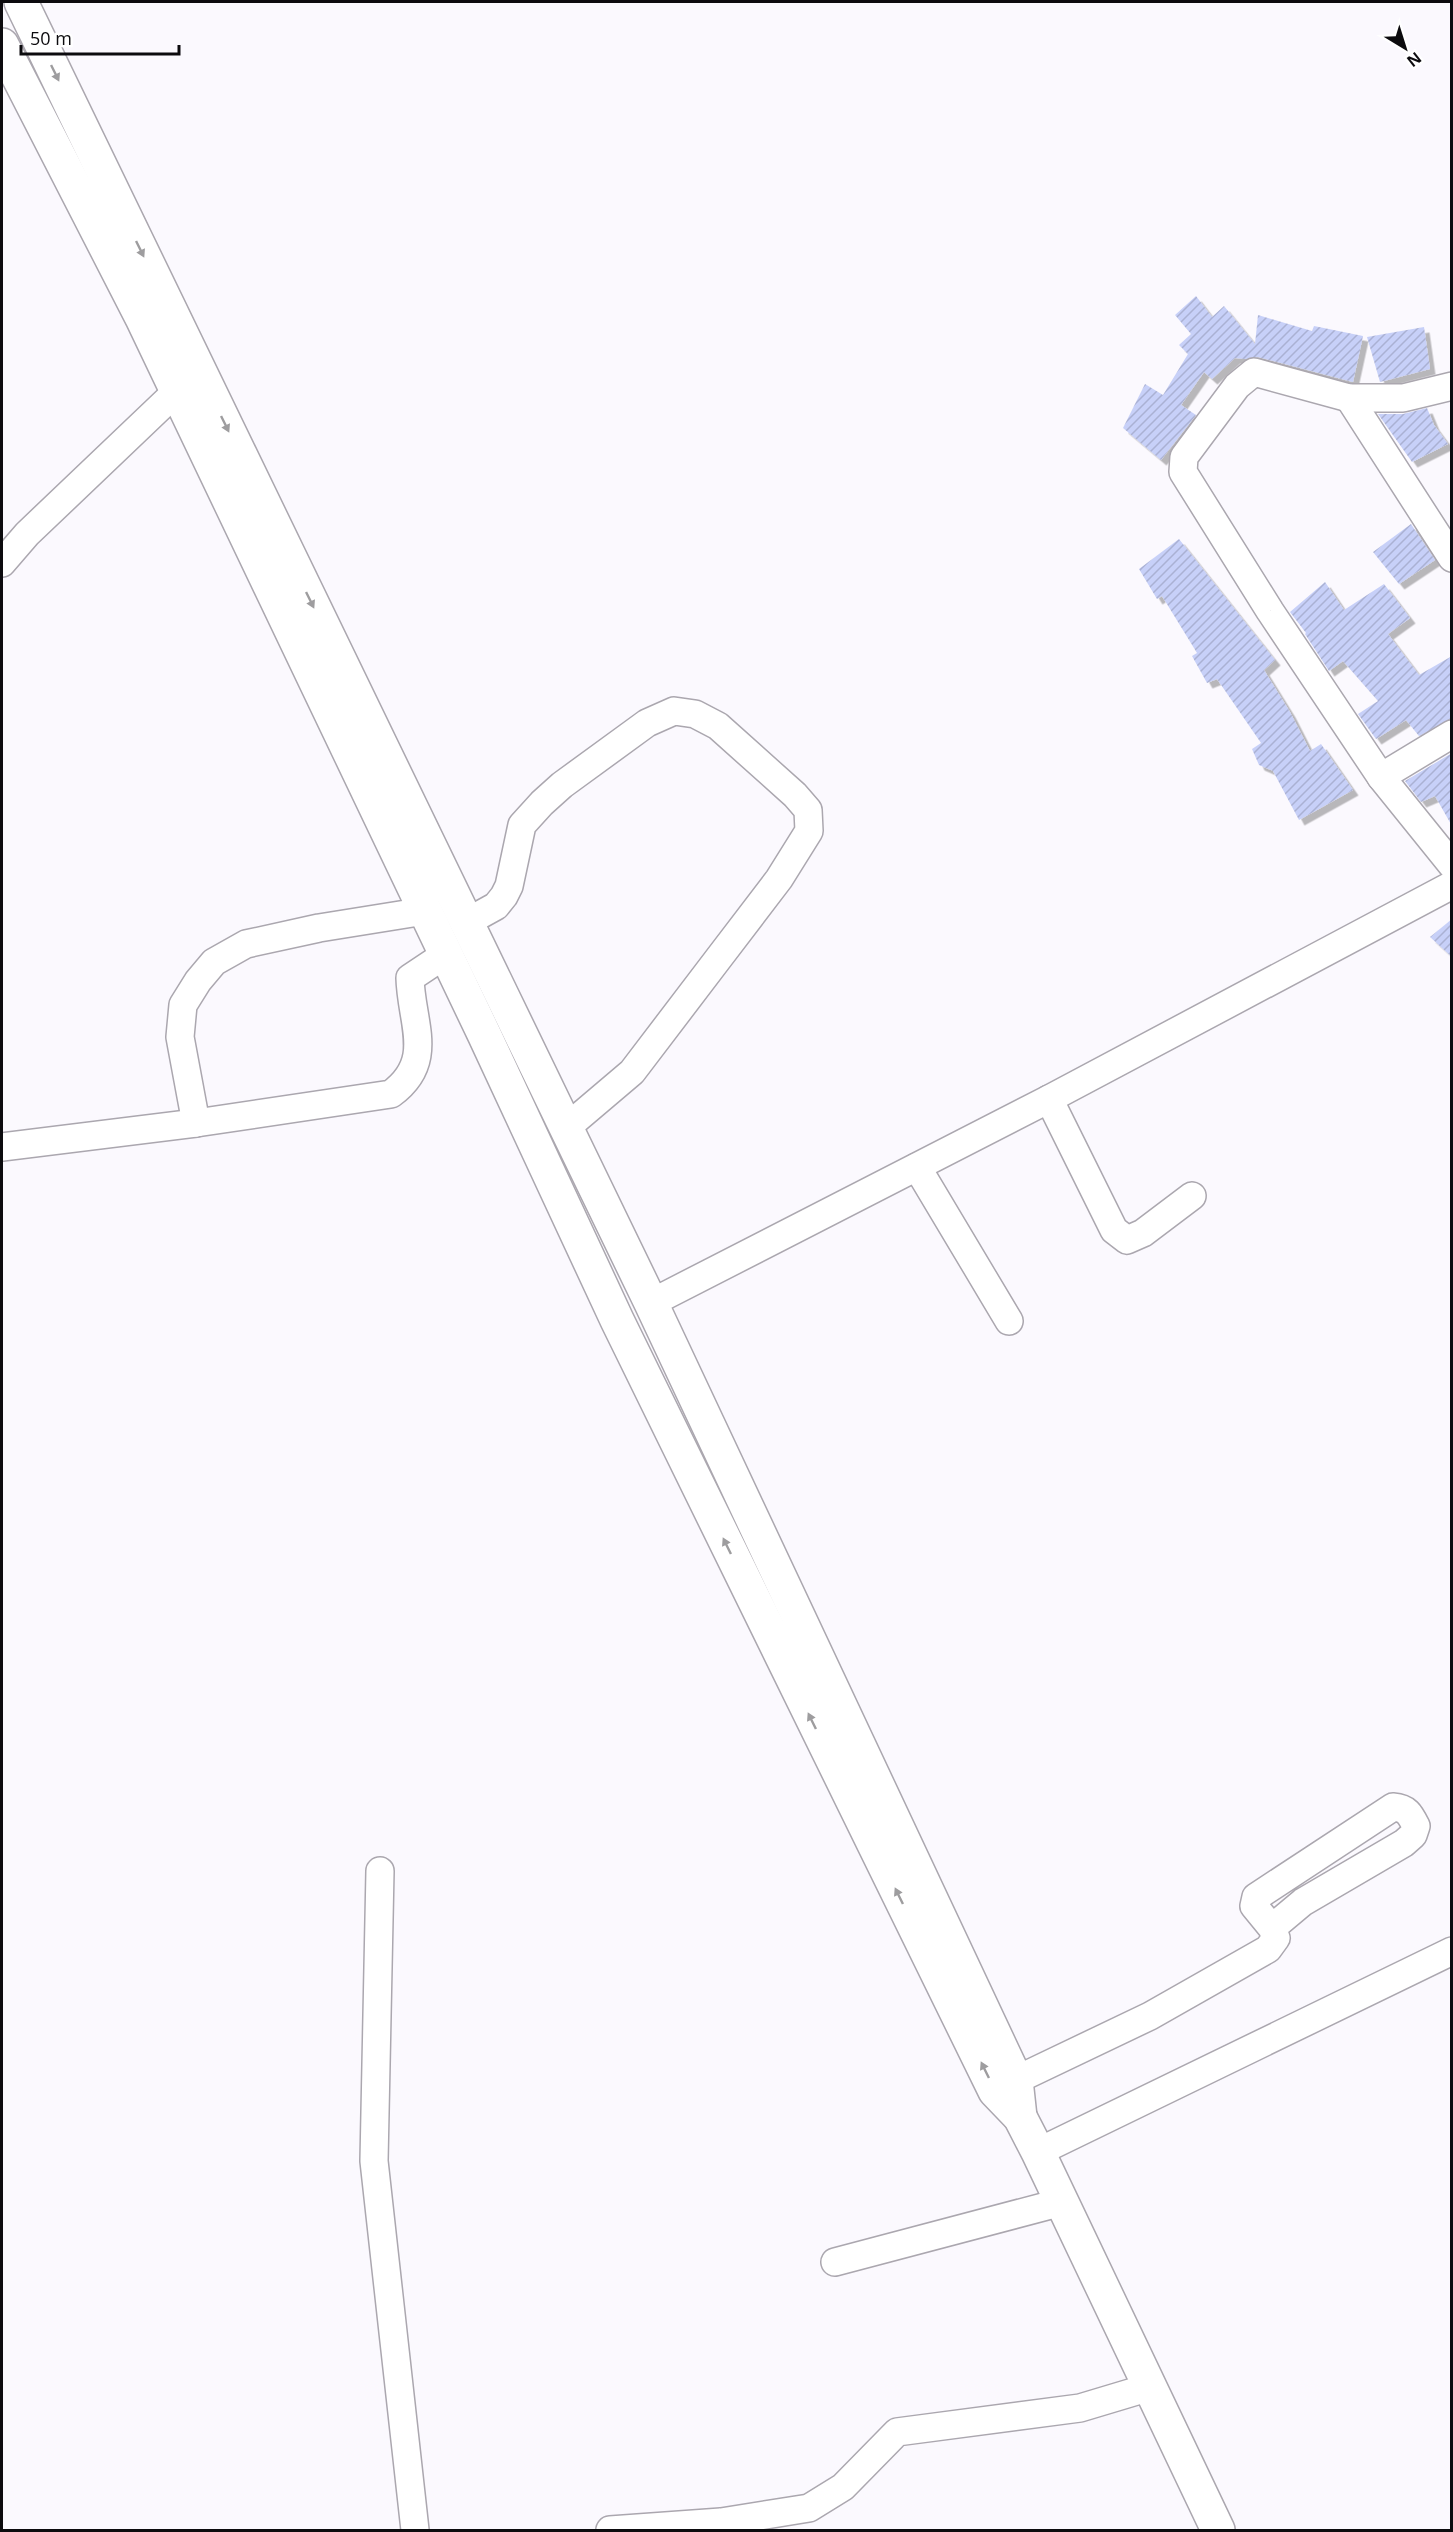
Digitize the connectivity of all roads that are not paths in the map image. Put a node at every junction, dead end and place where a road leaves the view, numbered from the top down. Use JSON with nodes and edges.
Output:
{"nodes":[{"id":1,"x":21,"y":2,"type":"edge"},
{"id":2,"x":2,"y":45,"type":"edge"},
{"id":3,"x":1452,"y":386,"type":"edge"},
{"id":4,"x":177,"y":391,"type":"junction"},
{"id":5,"x":1349,"y":398,"type":"junction"},
{"id":6,"x":1441,"y":522,"type":"edge"},
{"id":7,"x":1452,"y":558,"type":"edge"},
{"id":8,"x":2,"y":562,"type":"edge"},
{"id":9,"x":1452,"y":734,"type":"edge"},
{"id":10,"x":1381,"y":777,"type":"junction"},
{"id":11,"x":1452,"y":865,"type":"edge"},
{"id":12,"x":1452,"y":885,"type":"edge"},
{"id":13,"x":425,"y":910,"type":"junction"},
{"id":14,"x":467,"y":922,"type":"junction"},
{"id":15,"x":446,"y":954,"type":"junction"},
{"id":16,"x":1049,"y":1099,"type":"junction"},
{"id":17,"x":196,"y":1124,"type":"junction"},
{"id":18,"x":566,"y":1128,"type":"junction"},
{"id":19,"x":2,"y":1148,"type":"edge"},
{"id":20,"x":917,"y":1167,"type":"junction"},
{"id":21,"x":1192,"y":1196,"type":"dead end"},
{"id":22,"x":651,"y":1303,"type":"junction"},
{"id":23,"x":1009,"y":1321,"type":"dead end"},
{"id":24,"x":380,"y":1871,"type":"dead end"},
{"id":25,"x":1272,"y":1928,"type":"junction"},
{"id":26,"x":1452,"y":1951,"type":"edge"},
{"id":27,"x":1016,"y":2080,"type":"junction"},
{"id":28,"x":1020,"y":2117,"type":"junction"},
{"id":29,"x":1038,"y":2152,"type":"junction"},
{"id":30,"x":1062,"y":2202,"type":"junction"},
{"id":31,"x":835,"y":2262,"type":"dead end"},
{"id":32,"x":1150,"y":2387,"type":"junction"},
{"id":33,"x":415,"y":2530,"type":"edge"},
{"id":34,"x":610,"y":2530,"type":"edge"},
{"id":35,"x":1218,"y":2530,"type":"edge"}],
"edges":[{"from":1,"to":14,"type":"main road","one_way":true},
{"from":2,"to":4,"type":"main road"},
{"from":3,"to":5,"type":"street"},
{"from":4,"to":8,"type":"street"},
{"from":4,"to":13,"type":"main road"},
{"from":5,"to":6,"type":"street"},
{"from":5,"to":10,"type":"street"},
{"from":6,"to":7,"type":"street"},
{"from":9,"to":10,"type":"street"},
{"from":10,"to":11,"type":"street"},
{"from":12,"to":16,"type":"street"},
{"from":13,"to":15,"type":"main road"},
{"from":13,"to":17,"type":"street"},
{"from":14,"to":18,"type":"main road"},
{"from":14,"to":18,"type":"street"},
{"from":15,"to":17,"type":"street"},
{"from":28,"to":15,"type":"main road","one_way":true},
{"from":16,"to":20,"type":"street"},
{"from":16,"to":21,"type":"street"},
{"from":17,"to":19,"type":"street"},
{"from":18,"to":22,"type":"main road"},
{"from":20,"to":22,"type":"street"},
{"from":20,"to":23,"type":"street"},
{"from":22,"to":27,"type":"main road"},
{"from":24,"to":33,"type":"street"},
{"from":25,"to":25,"type":"street"},
{"from":25,"to":27,"type":"street"},
{"from":26,"to":29,"type":"street"},
{"from":27,"to":28,"type":"main road"},
{"from":28,"to":29,"type":"main road"},
{"from":29,"to":30,"type":"main road"},
{"from":30,"to":31,"type":"street"},
{"from":30,"to":32,"type":"main road"},
{"from":32,"to":34,"type":"street"},
{"from":32,"to":35,"type":"main road"}]}
